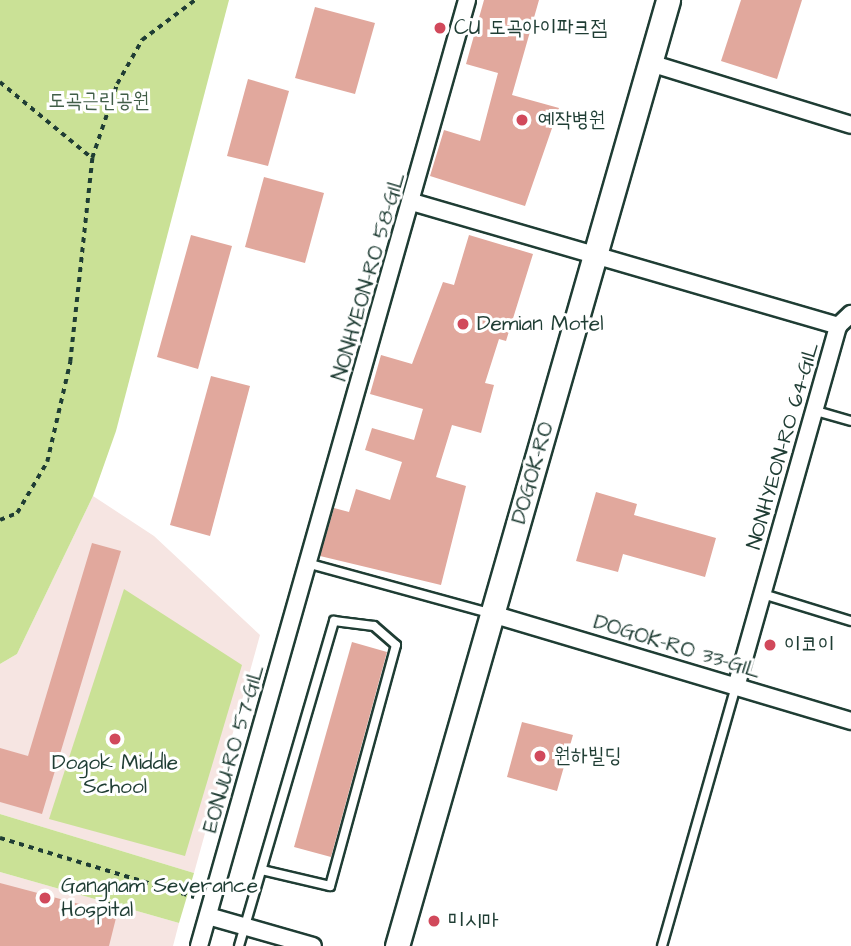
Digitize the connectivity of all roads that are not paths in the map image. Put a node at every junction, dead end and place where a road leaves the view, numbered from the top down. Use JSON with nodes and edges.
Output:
{"nodes":[{"id":1,"x":467,"y":0,"type":"edge"},
{"id":2,"x":668,"y":0,"type":"edge"},
{"id":3,"x":650,"y":63,"type":"junction"},
{"id":4,"x":851,"y":125,"type":"edge"},
{"id":5,"x":412,"y":202,"type":"junction"},
{"id":6,"x":596,"y":256,"type":"junction"},
{"id":7,"x":851,"y":314,"type":"edge"},
{"id":8,"x":838,"y":326,"type":"junction"},
{"id":9,"x":816,"y":411,"type":"junction"},
{"id":10,"x":851,"y":421,"type":"edge"},
{"id":11,"x":310,"y":564,"type":"junction"},
{"id":12,"x":763,"y":594,"type":"junction"},
{"id":13,"x":492,"y":614,"type":"junction"},
{"id":14,"x":851,"y":621,"type":"edge"},
{"id":15,"x":736,"y":687,"type":"junction"},
{"id":16,"x":851,"y":721,"type":"edge"},
{"id":17,"x":262,"y":870,"type":"junction"},
{"id":18,"x":208,"y":916,"type":"junction"},
{"id":19,"x":244,"y":927,"type":"junction"},
{"id":20,"x":199,"y":946,"type":"edge"},
{"id":21,"x":239,"y":946,"type":"edge"},
{"id":22,"x":313,"y":946,"type":"edge"},
{"id":23,"x":397,"y":946,"type":"edge"},
{"id":24,"x":663,"y":946,"type":"edge"}],
"edges":[{"from":1,"to":5,"type":"street","name":"NONHYEON-RO 58-GIL"},
{"from":2,"to":3,"type":"main road","name":"DOGOK-RO"},
{"from":3,"to":4,"type":"street"},
{"from":3,"to":6,"type":"main road","name":"DOGOK-RO"},
{"from":5,"to":6,"type":"street"},
{"from":5,"to":11,"type":"street","name":"NONHYEON-RO 58-GIL"},
{"from":6,"to":8,"type":"street"},
{"from":6,"to":13,"type":"main road","name":"DOGOK-RO"},
{"from":7,"to":8,"type":"street","name":"NONHYEON-RO 64-GIL"},
{"from":8,"to":9,"type":"street","name":"NONHYEON-RO 64-GIL"},
{"from":9,"to":10,"type":"lane"},
{"from":9,"to":12,"type":"street","name":"NONHYEON-RO 64-GIL"},
{"from":11,"to":13,"type":"lane"},
{"from":11,"to":18,"type":"street","name":"EONJU-RO 57-GIL"},
{"from":12,"to":14,"type":"lane"},
{"from":12,"to":15,"type":"street","name":"NONHYEON-RO 64-GIL"},
{"from":13,"to":15,"type":"street","name":"DOGOK-RO 33-GIL"},
{"from":13,"to":23,"type":"main road","name":"DOGOK-RO"},
{"from":15,"to":16,"type":"street","name":"DOGOK-RO 33-GIL"},
{"from":15,"to":24,"type":"lane"},
{"from":17,"to":17,"type":"lane"},
{"from":17,"to":19,"type":"lane"},
{"from":18,"to":19,"type":"street"},
{"from":18,"to":20,"type":"street","name":"EONJU-RO 57-GIL"},
{"from":19,"to":21,"type":"lane"},
{"from":19,"to":22,"type":"street"}]}
